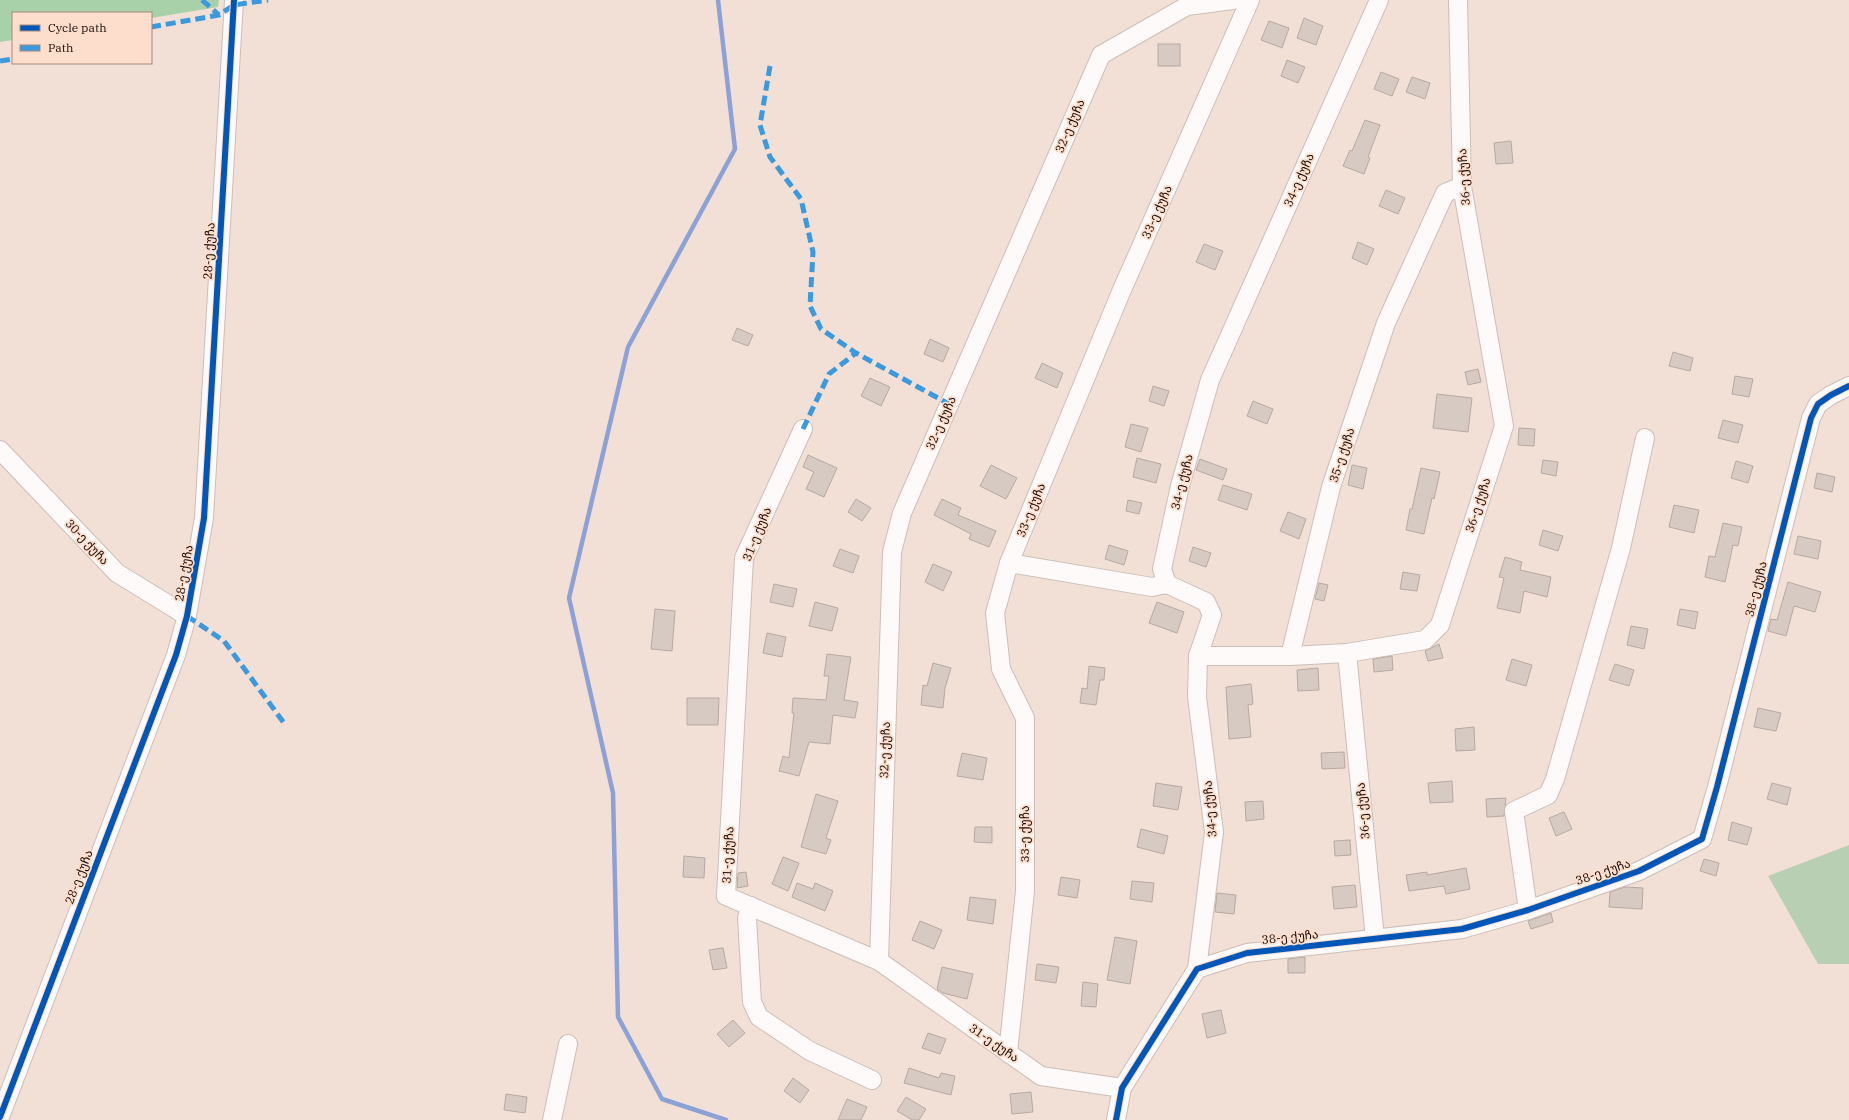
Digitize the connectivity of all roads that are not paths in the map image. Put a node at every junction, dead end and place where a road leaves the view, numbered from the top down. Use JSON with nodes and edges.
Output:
{"nodes":[{"id":1,"x":234,"y":0,"type":"edge"},
{"id":2,"x":1233,"y":0,"type":"edge"},
{"id":3,"x":1250,"y":0,"type":"edge"},
{"id":4,"x":1379,"y":0,"type":"edge"},
{"id":5,"x":1458,"y":0,"type":"edge"},
{"id":6,"x":1462,"y":186,"type":"junction"},
{"id":7,"x":1849,"y":386,"type":"edge"},
{"id":8,"x":803,"y":429,"type":"dead end"},
{"id":9,"x":1645,"y":438,"type":"dead end"},
{"id":10,"x":0,"y":450,"type":"edge"},
{"id":11,"x":1009,"y":563,"type":"junction"},
{"id":12,"x":1167,"y":584,"type":"junction"},
{"id":13,"x":187,"y":616,"type":"junction"},
{"id":14,"x":1347,"y":653,"type":"junction"},
{"id":15,"x":1198,"y":656,"type":"junction"},
{"id":16,"x":1290,"y":656,"type":"junction"},
{"id":17,"x":751,"y":906,"type":"junction"},
{"id":18,"x":1528,"y":910,"type":"junction"},
{"id":19,"x":1375,"y":939,"type":"junction"},
{"id":20,"x":879,"y":961,"type":"junction"},
{"id":21,"x":1196,"y":969,"type":"junction"},
{"id":22,"x":568,"y":1044,"type":"dead end"},
{"id":23,"x":1008,"y":1053,"type":"junction"},
{"id":24,"x":872,"y":1080,"type":"dead end"},
{"id":25,"x":1122,"y":1088,"type":"junction"},
{"id":26,"x":0,"y":1117,"type":"edge"},
{"id":27,"x":1116,"y":1118,"type":"edge"},
{"id":28,"x":552,"y":1120,"type":"edge"}],
"edges":[{"from":1,"to":13,"type":"street","name":"28-ე ქუჩა"},
{"from":2,"to":20,"type":"street","name":"32-ე ქუჩა"},
{"from":3,"to":11,"type":"street","name":"33-ე ქუჩა"},
{"from":4,"to":12,"type":"street","name":"34-ე ქუჩა"},
{"from":5,"to":6,"type":"street","name":"36-ე ქუჩა"},
{"from":6,"to":14,"type":"street","name":"36-ე ქუჩა"},
{"from":6,"to":16,"type":"street","name":"35-ე ქუჩა"},
{"from":7,"to":18,"type":"street","name":"38-ე ქუჩა"},
{"from":8,"to":17,"type":"street","name":"31-ე ქუჩა"},
{"from":9,"to":18,"type":"street"},
{"from":10,"to":13,"type":"street","name":"30-ე ქუჩა"},
{"from":11,"to":12,"type":"street"},
{"from":11,"to":23,"type":"street","name":"33-ე ქუჩა"},
{"from":12,"to":15,"type":"street","name":"34-ე ქუჩა"},
{"from":13,"to":26,"type":"street","name":"28-ე ქუჩა"},
{"from":14,"to":16,"type":"street"},
{"from":14,"to":19,"type":"street","name":"36-ე ქუჩა"},
{"from":15,"to":16,"type":"street"},
{"from":15,"to":21,"type":"street","name":"34-ე ქუჩა"},
{"from":17,"to":20,"type":"street","name":"31-ე ქუჩა"},
{"from":17,"to":24,"type":"street"},
{"from":18,"to":19,"type":"street","name":"38-ე ქუჩა"},
{"from":19,"to":21,"type":"street","name":"38-ე ქუჩა"},
{"from":20,"to":23,"type":"street","name":"31-ე ქუჩა"},
{"from":21,"to":25,"type":"street"},
{"from":22,"to":28,"type":"street"},
{"from":23,"to":25,"type":"street","name":"31-ე ქუჩა"},
{"from":25,"to":27,"type":"street"}]}
